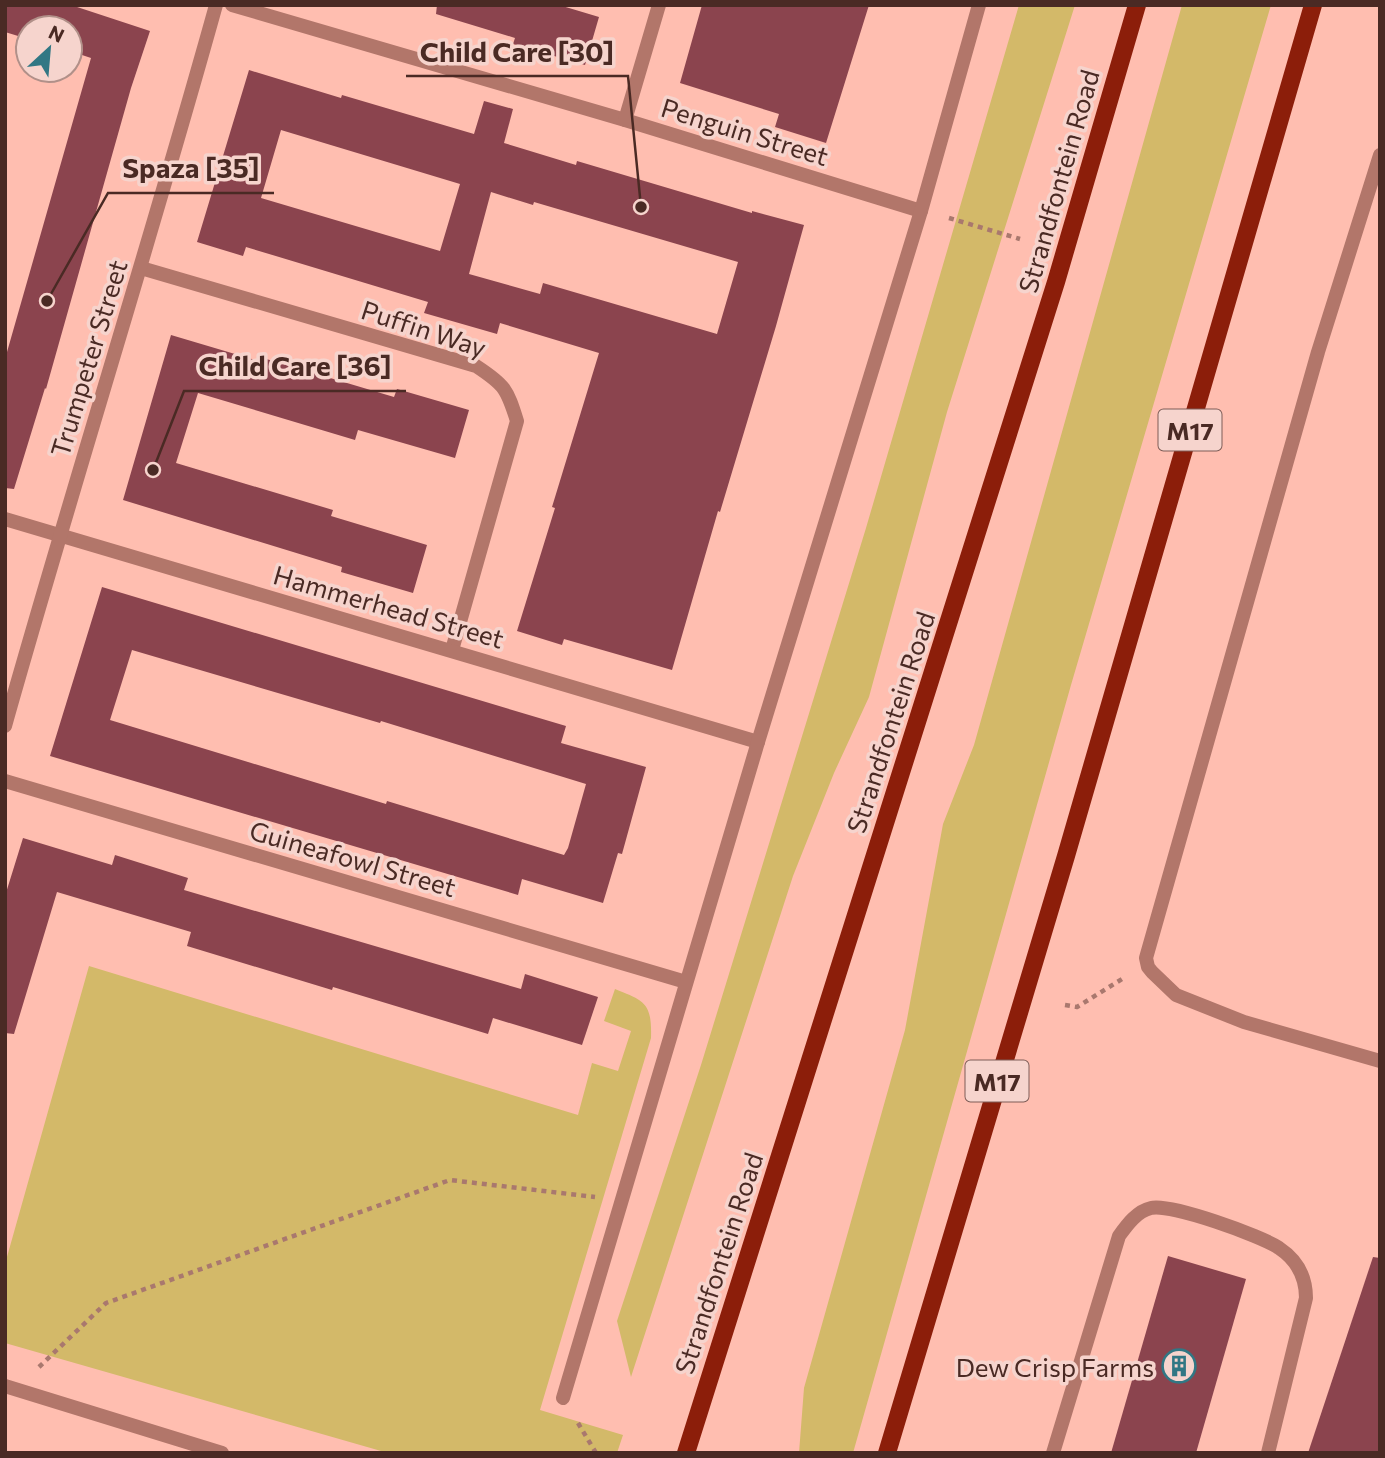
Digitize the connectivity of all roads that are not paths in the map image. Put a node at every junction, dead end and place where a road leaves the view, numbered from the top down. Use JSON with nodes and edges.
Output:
{"nodes":[{"id":1,"x":216,"y":5,"type":"edge"},
{"id":2,"x":232,"y":5,"type":"edge"},
{"id":3,"x":659,"y":5,"type":"edge"},
{"id":4,"x":979,"y":5,"type":"edge"},
{"id":5,"x":1137,"y":5,"type":"edge"},
{"id":6,"x":1313,"y":5,"type":"edge"},
{"id":7,"x":625,"y":120,"type":"junction"},
{"id":8,"x":1380,"y":155,"type":"edge"},
{"id":9,"x":921,"y":211,"type":"junction"},
{"id":10,"x":141,"y":268,"type":"junction"},
{"id":11,"x":5,"y":519,"type":"edge"},
{"id":12,"x":59,"y":535,"type":"junction"},
{"id":13,"x":452,"y":650,"type":"junction"},
{"id":14,"x":5,"y":726,"type":"edge"},
{"id":15,"x":758,"y":742,"type":"junction"},
{"id":16,"x":5,"y":781,"type":"edge"},
{"id":17,"x":686,"y":982,"type":"junction"},
{"id":18,"x":1380,"y":1061,"type":"edge"},
{"id":19,"x":10,"y":1388,"type":"edge"},
{"id":20,"x":563,"y":1398,"type":"dead end"},
{"id":21,"x":222,"y":1453,"type":"edge"},
{"id":22,"x":686,"y":1453,"type":"edge"},
{"id":23,"x":887,"y":1453,"type":"edge"},
{"id":24,"x":1053,"y":1453,"type":"edge"},
{"id":25,"x":1268,"y":1453,"type":"edge"}],
"edges":[{"from":1,"to":10,"type":"street","name":"Trumpeter Street"},
{"from":2,"to":7,"type":"street","name":"Penguin Street"},
{"from":3,"to":7,"type":"street"},
{"from":4,"to":9,"type":"street"},
{"from":5,"to":22,"type":"main road","name":"Strandfontein Road"},
{"from":6,"to":23,"type":"main road","number":"M17"},
{"from":7,"to":9,"type":"street","name":"Penguin Street"},
{"from":8,"to":18,"type":"street"},
{"from":9,"to":15,"type":"street"},
{"from":10,"to":12,"type":"street","name":"Trumpeter Street"},
{"from":10,"to":13,"type":"street","name":"Puffin Way"},
{"from":11,"to":12,"type":"street","name":"Hammerhead Street"},
{"from":12,"to":13,"type":"street","name":"Hammerhead Street"},
{"from":12,"to":14,"type":"street","name":"Trumpeter Street"},
{"from":13,"to":15,"type":"street","name":"Hammerhead Street"},
{"from":15,"to":17,"type":"street"},
{"from":16,"to":17,"type":"street","name":"Guineafowl Street"},
{"from":17,"to":20,"type":"street"},
{"from":19,"to":21,"type":"street"},
{"from":24,"to":25,"type":"street"}]}
